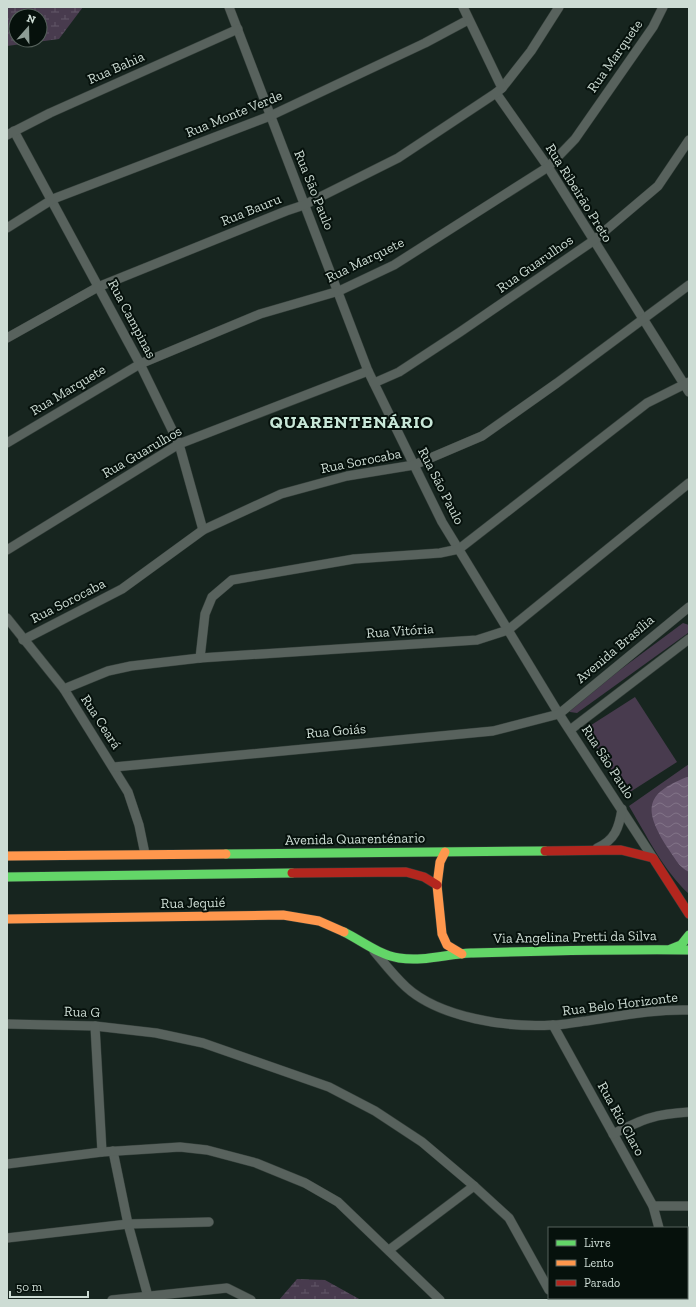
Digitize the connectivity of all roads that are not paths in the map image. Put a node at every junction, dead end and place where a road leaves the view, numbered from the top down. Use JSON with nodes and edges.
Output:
{"nodes":[{"id":1,"x":229,"y":7,"type":"edge"},
{"id":2,"x":463,"y":7,"type":"edge"},
{"id":3,"x":559,"y":7,"type":"edge"},
{"id":4,"x":663,"y":7,"type":"edge"},
{"id":5,"x":468,"y":20,"type":"junction"},
{"id":6,"x":238,"y":29,"type":"junction"},
{"id":7,"x":499,"y":90,"type":"junction"},
{"id":8,"x":270,"y":116,"type":"junction"},
{"id":9,"x":11,"y":133,"type":"edge"},
{"id":10,"x":689,"y":140,"type":"edge"},
{"id":11,"x":548,"y":167,"type":"junction"},
{"id":12,"x":53,"y":199,"type":"junction"},
{"id":13,"x":304,"y":206,"type":"junction"},
{"id":14,"x":7,"y":228,"type":"edge"},
{"id":15,"x":593,"y":241,"type":"junction"},
{"id":16,"x":689,"y":285,"type":"edge"},
{"id":17,"x":98,"y":286,"type":"junction"},
{"id":18,"x":339,"y":291,"type":"junction"},
{"id":19,"x":644,"y":319,"type":"junction"},
{"id":20,"x":7,"y":338,"type":"edge"},
{"id":21,"x":140,"y":364,"type":"junction"},
{"id":22,"x":368,"y":371,"type":"junction"},
{"id":23,"x":374,"y":383,"type":"junction"},
{"id":24,"x":687,"y":386,"type":"edge"},
{"id":25,"x":7,"y":443,"type":"edge"},
{"id":26,"x":179,"y":444,"type":"junction"},
{"id":27,"x":414,"y":465,"type":"junction"},
{"id":28,"x":689,"y":483,"type":"edge"},
{"id":29,"x":203,"y":530,"type":"junction"},
{"id":30,"x":459,"y":549,"type":"junction"},
{"id":31,"x":7,"y":550,"type":"edge"},
{"id":32,"x":686,"y":609,"type":"edge"},
{"id":33,"x":7,"y":618,"type":"edge"},
{"id":34,"x":689,"y":619,"type":"edge"},
{"id":35,"x":508,"y":630,"type":"junction"},
{"id":36,"x":689,"y":639,"type":"edge"},
{"id":37,"x":23,"y":640,"type":"junction"},
{"id":38,"x":200,"y":658,"type":"junction"},
{"id":39,"x":64,"y":689,"type":"junction"},
{"id":40,"x":559,"y":714,"type":"junction"},
{"id":41,"x":570,"y":730,"type":"junction"},
{"id":42,"x":114,"y":767,"type":"junction"},
{"id":43,"x":622,"y":809,"type":"junction"},
{"id":44,"x":592,"y":851,"type":"junction"},
{"id":45,"x":445,"y":852,"type":"junction"},
{"id":46,"x":145,"y":854,"type":"junction"},
{"id":47,"x":7,"y":856,"type":"edge"},
{"id":48,"x":653,"y":858,"type":"junction"},
{"id":49,"x":7,"y":877,"type":"edge"},
{"id":50,"x":437,"y":885,"type":"junction"},
{"id":51,"x":685,"y":901,"type":"edge"},
{"id":52,"x":689,"y":914,"type":"edge"},
{"id":53,"x":7,"y":919,"type":"edge"},
{"id":54,"x":689,"y":935,"type":"edge"},
{"id":55,"x":371,"y":948,"type":"junction"},
{"id":56,"x":668,"y":949,"type":"junction"},
{"id":57,"x":689,"y":950,"type":"edge"},
{"id":58,"x":462,"y":954,"type":"junction"},
{"id":59,"x":689,"y":1010,"type":"edge"},
{"id":60,"x":7,"y":1024,"type":"edge"},
{"id":61,"x":553,"y":1025,"type":"junction"},
{"id":62,"x":95,"y":1026,"type":"junction"},
{"id":63,"x":689,"y":1112,"type":"edge"},
{"id":64,"x":613,"y":1134,"type":"junction"},
{"id":65,"x":102,"y":1152,"type":"junction"},
{"id":66,"x":113,"y":1152,"type":"junction"},
{"id":67,"x":7,"y":1164,"type":"edge"},
{"id":68,"x":474,"y":1186,"type":"junction"},
{"id":69,"x":653,"y":1206,"type":"junction"},
{"id":70,"x":689,"y":1206,"type":"edge"},
{"id":71,"x":209,"y":1222,"type":"dead end"},
{"id":72,"x":128,"y":1224,"type":"junction"},
{"id":73,"x":659,"y":1227,"type":"edge"},
{"id":74,"x":7,"y":1238,"type":"edge"},
{"id":75,"x":389,"y":1250,"type":"junction"},
{"id":76,"x":548,"y":1288,"type":"edge"},
{"id":77,"x":149,"y":1298,"type":"edge"},
{"id":78,"x":112,"y":1300,"type":"edge"},
{"id":79,"x":251,"y":1300,"type":"edge"},
{"id":80,"x":440,"y":1300,"type":"edge"}],
"edges":[{"from":1,"to":6,"type":"street","name":"Rua São Paulo"},
{"from":2,"to":5,"type":"street","name":"Rua Ribeirão Preto"},
{"from":3,"to":7,"type":"street","name":"Rua Bauru"},
{"from":4,"to":11,"type":"street","name":"Rua Marquete"},
{"from":5,"to":7,"type":"street","name":"Rua Ribeirão Preto"},
{"from":5,"to":8,"type":"street","name":"Rua Monte Verde"},
{"from":6,"to":8,"type":"street","name":"Rua São Paulo"},
{"from":6,"to":9,"type":"street","name":"Rua Bahia"},
{"from":7,"to":11,"type":"street","name":"Rua Ribeirão Preto"},
{"from":7,"to":13,"type":"street","name":"Rua Bauru"},
{"from":8,"to":12,"type":"street","name":"Rua Monte Verde"},
{"from":8,"to":13,"type":"street","name":"Rua São Paulo"},
{"from":9,"to":12,"type":"street","name":"Rua Campinas"},
{"from":10,"to":15,"type":"street","name":"Rua Guarulhos"},
{"from":11,"to":15,"type":"street","name":"Rua Ribeirão Preto"},
{"from":11,"to":18,"type":"street","name":"Rua Marquete"},
{"from":12,"to":14,"type":"street","name":"Rua Monte Verde"},
{"from":12,"to":17,"type":"street","name":"Rua Campinas"},
{"from":13,"to":17,"type":"street","name":"Rua Bauru"},
{"from":13,"to":18,"type":"street","name":"Rua São Paulo"},
{"from":15,"to":19,"type":"street","name":"Rua Ribeirão Preto"},
{"from":15,"to":23,"type":"street","name":"Rua Guarulhos"},
{"from":16,"to":19,"type":"street","name":"Rua Sorocaba"},
{"from":17,"to":20,"type":"street","name":"Rua Bauru"},
{"from":17,"to":21,"type":"street","name":"Rua Campinas"},
{"from":18,"to":21,"type":"street","name":"Rua Marquete"},
{"from":18,"to":22,"type":"street","name":"Rua São Paulo"},
{"from":19,"to":24,"type":"street","name":"Rua Ribeirão Preto"},
{"from":19,"to":27,"type":"street","name":"Rua Sorocaba"},
{"from":21,"to":25,"type":"street","name":"Rua Marquete"},
{"from":21,"to":26,"type":"street","name":"Rua Campinas"},
{"from":22,"to":23,"type":"street","name":"Rua São Paulo"},
{"from":22,"to":26,"type":"street","name":"Rua Guarulhos"},
{"from":23,"to":27,"type":"street","name":"Rua São Paulo"},
{"from":24,"to":30,"type":"street"},
{"from":26,"to":29,"type":"street","name":"Rua Campinas"},
{"from":26,"to":31,"type":"street","name":"Rua Guarulhos"},
{"from":27,"to":29,"type":"street","name":"Rua Sorocaba"},
{"from":27,"to":30,"type":"street","name":"Rua São Paulo"},
{"from":28,"to":35,"type":"street","name":"Rua Vitória"},
{"from":29,"to":37,"type":"street","name":"Rua Sorocaba"},
{"from":30,"to":35,"type":"street","name":"Rua São Paulo"},
{"from":30,"to":38,"type":"street"},
{"from":32,"to":34,"type":"street"},
{"from":32,"to":40,"type":"street","name":"Avenida Brasília"},
{"from":33,"to":37,"type":"street","name":"Rua Ceará"},
{"from":35,"to":38,"type":"street","name":"Rua Vitória"},
{"from":35,"to":40,"type":"street","name":"Rua São Paulo"},
{"from":36,"to":41,"type":"street"},
{"from":37,"to":39,"type":"street","name":"Rua Ceará"},
{"from":38,"to":39,"type":"street","name":"Rua Vitória"},
{"from":39,"to":42,"type":"street","name":"Rua Ceará"},
{"from":40,"to":41,"type":"street","name":"Rua São Paulo"},
{"from":40,"to":42,"type":"street","name":"Rua Goiás"},
{"from":41,"to":43,"type":"street","name":"Rua São Paulo"},
{"from":42,"to":46,"type":"street","name":"Rua Ceará"},
{"from":43,"to":44,"type":"street"},
{"from":43,"to":48,"type":"street","name":"Rua São Paulo"},
{"from":44,"to":45,"type":"main road","name":"Avenida Quarenténario"},
{"from":44,"to":48,"type":"main road","name":"Avenida Quarenténario"},
{"from":45,"to":46,"type":"main road","name":"Avenida Quarenténario"},
{"from":45,"to":50,"type":"main road"},
{"from":46,"to":47,"type":"main road","name":"Avenida Quarenténario"},
{"from":48,"to":51,"type":"main road"},
{"from":49,"to":50,"type":"main road"},
{"from":50,"to":58,"type":"main road"},
{"from":51,"to":52,"type":"main road"},
{"from":53,"to":55,"type":"main road","name":"Rua Jequié"},
{"from":54,"to":56,"type":"main road"},
{"from":55,"to":58,"type":"main road","name":"Rua Jequié"},
{"from":55,"to":61,"type":"street","name":"Rua Belo Horizonte"},
{"from":56,"to":57,"type":"main road","name":"Via Angelina Pretti da Silva"},
{"from":56,"to":58,"type":"main road","name":"Via Angelina Pretti da Silva"},
{"from":59,"to":61,"type":"street","name":"Rua Belo Horizonte"},
{"from":60,"to":62,"type":"street","name":"Rua G"},
{"from":61,"to":64,"type":"street","name":"Rua Rio Claro"},
{"from":62,"to":65,"type":"street"},
{"from":62,"to":68,"type":"street","name":"Rua G"},
{"from":63,"to":64,"type":"street"},
{"from":64,"to":69,"type":"street","name":"Rua Rio Claro"},
{"from":65,"to":66,"type":"street"},
{"from":65,"to":67,"type":"street"},
{"from":66,"to":72,"type":"street"},
{"from":66,"to":75,"type":"street"},
{"from":68,"to":75,"type":"street"},
{"from":68,"to":76,"type":"street","name":"Rua G"},
{"from":69,"to":70,"type":"street"},
{"from":69,"to":73,"type":"street","name":"Rua Rio Claro"},
{"from":71,"to":72,"type":"street"},
{"from":72,"to":74,"type":"street"},
{"from":72,"to":77,"type":"street"},
{"from":75,"to":80,"type":"street"},
{"from":77,"to":78,"type":"street"},
{"from":77,"to":79,"type":"street"}]}
